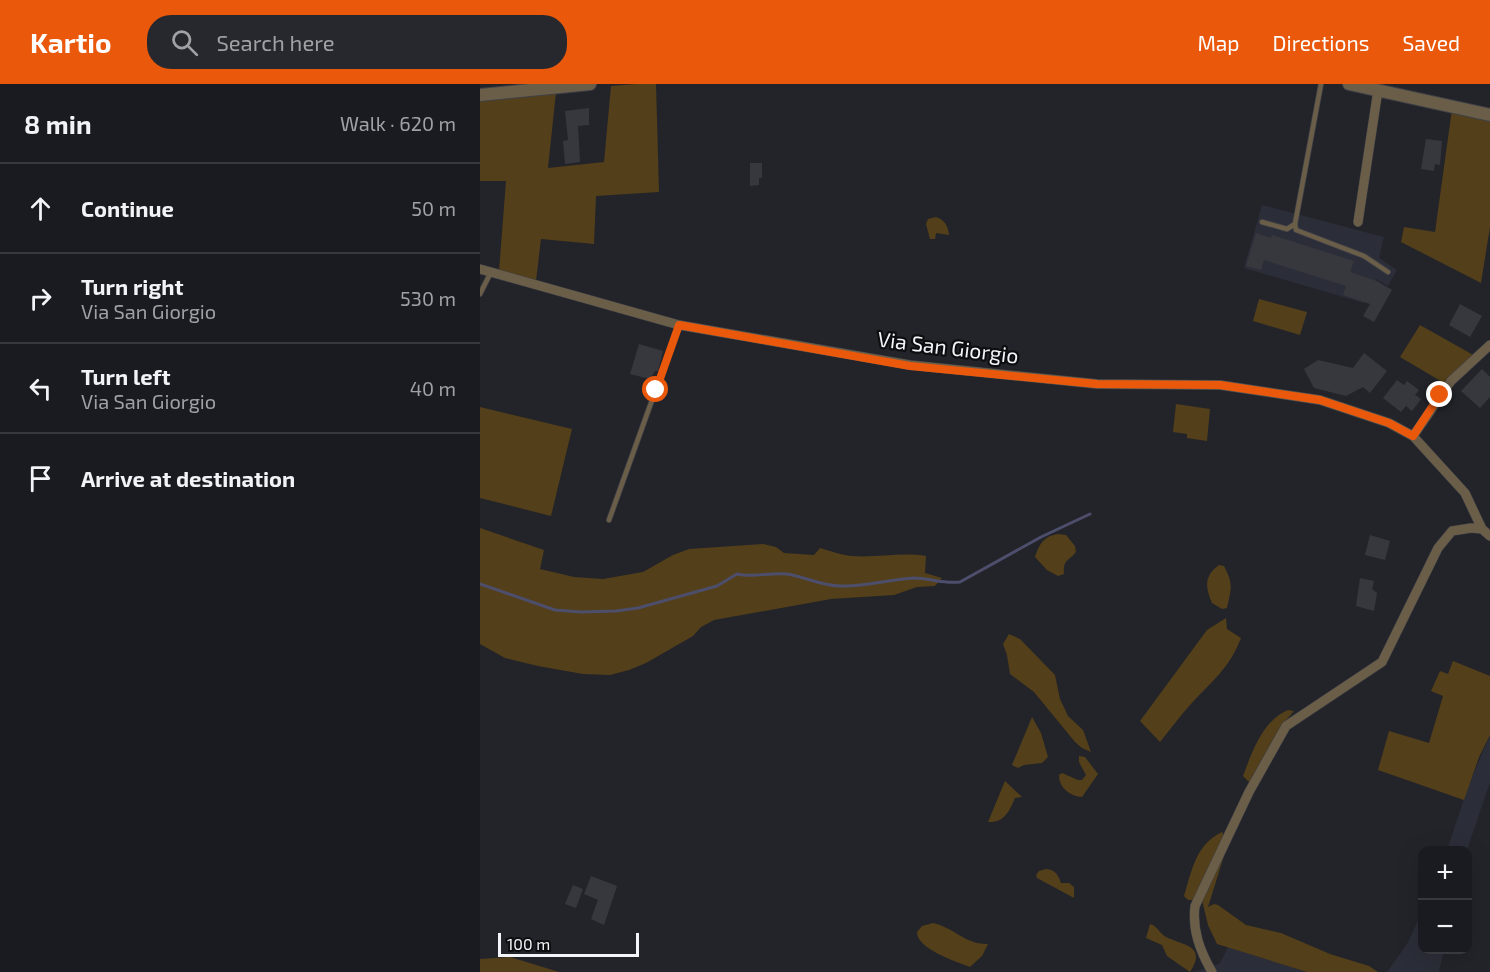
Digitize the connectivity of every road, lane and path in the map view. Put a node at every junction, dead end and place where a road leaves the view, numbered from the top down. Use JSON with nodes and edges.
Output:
{"nodes":[{"id":1,"x":590,"y":84,"type":"edge"},
{"id":2,"x":1321,"y":84,"type":"edge"},
{"id":3,"x":1349,"y":84,"type":"edge"},
{"id":4,"x":577,"y":85,"type":"edge"},
{"id":5,"x":1377,"y":90,"type":"junction"},
{"id":6,"x":480,"y":95,"type":"edge"},
{"id":7,"x":1490,"y":115,"type":"edge"},
{"id":8,"x":1262,"y":222,"type":"dead end"},
{"id":9,"x":1358,"y":222,"type":"dead end"},
{"id":10,"x":1294,"y":224,"type":"junction"},
{"id":11,"x":480,"y":269,"type":"edge"},
{"id":12,"x":491,"y":272,"type":"junction"},
{"id":13,"x":1389,"y":272,"type":"dead end"},
{"id":14,"x":480,"y":294,"type":"edge"},
{"id":15,"x":679,"y":325,"type":"junction"},
{"id":16,"x":1490,"y":345,"type":"edge"},
{"id":17,"x":1413,"y":436,"type":"junction"},
{"id":18,"x":609,"y":520,"type":"dead end"},
{"id":19,"x":1482,"y":529,"type":"junction"},
{"id":20,"x":1490,"y":536,"type":"edge"},
{"id":21,"x":1212,"y":972,"type":"edge"}],
"edges":[{"from":1,"to":4,"type":"street"},
{"from":2,"to":10,"type":"lane"},
{"from":3,"to":5,"type":"street"},
{"from":4,"to":6,"type":"street"},
{"from":5,"to":7,"type":"street"},
{"from":5,"to":9,"type":"street"},
{"from":8,"to":10,"type":"lane"},
{"from":10,"to":13,"type":"lane"},
{"from":11,"to":12,"type":"street","name":"Via San Giorgio"},
{"from":12,"to":14,"type":"lane"},
{"from":12,"to":15,"type":"street","name":"Via San Giorgio"},
{"from":15,"to":17,"type":"street","name":"Via San Giorgio"},
{"from":15,"to":18,"type":"lane"},
{"from":16,"to":17,"type":"street"},
{"from":17,"to":19,"type":"street","name":"Via San Giorgio"},
{"from":19,"to":20,"type":"street"},
{"from":19,"to":21,"type":"street"}]}
